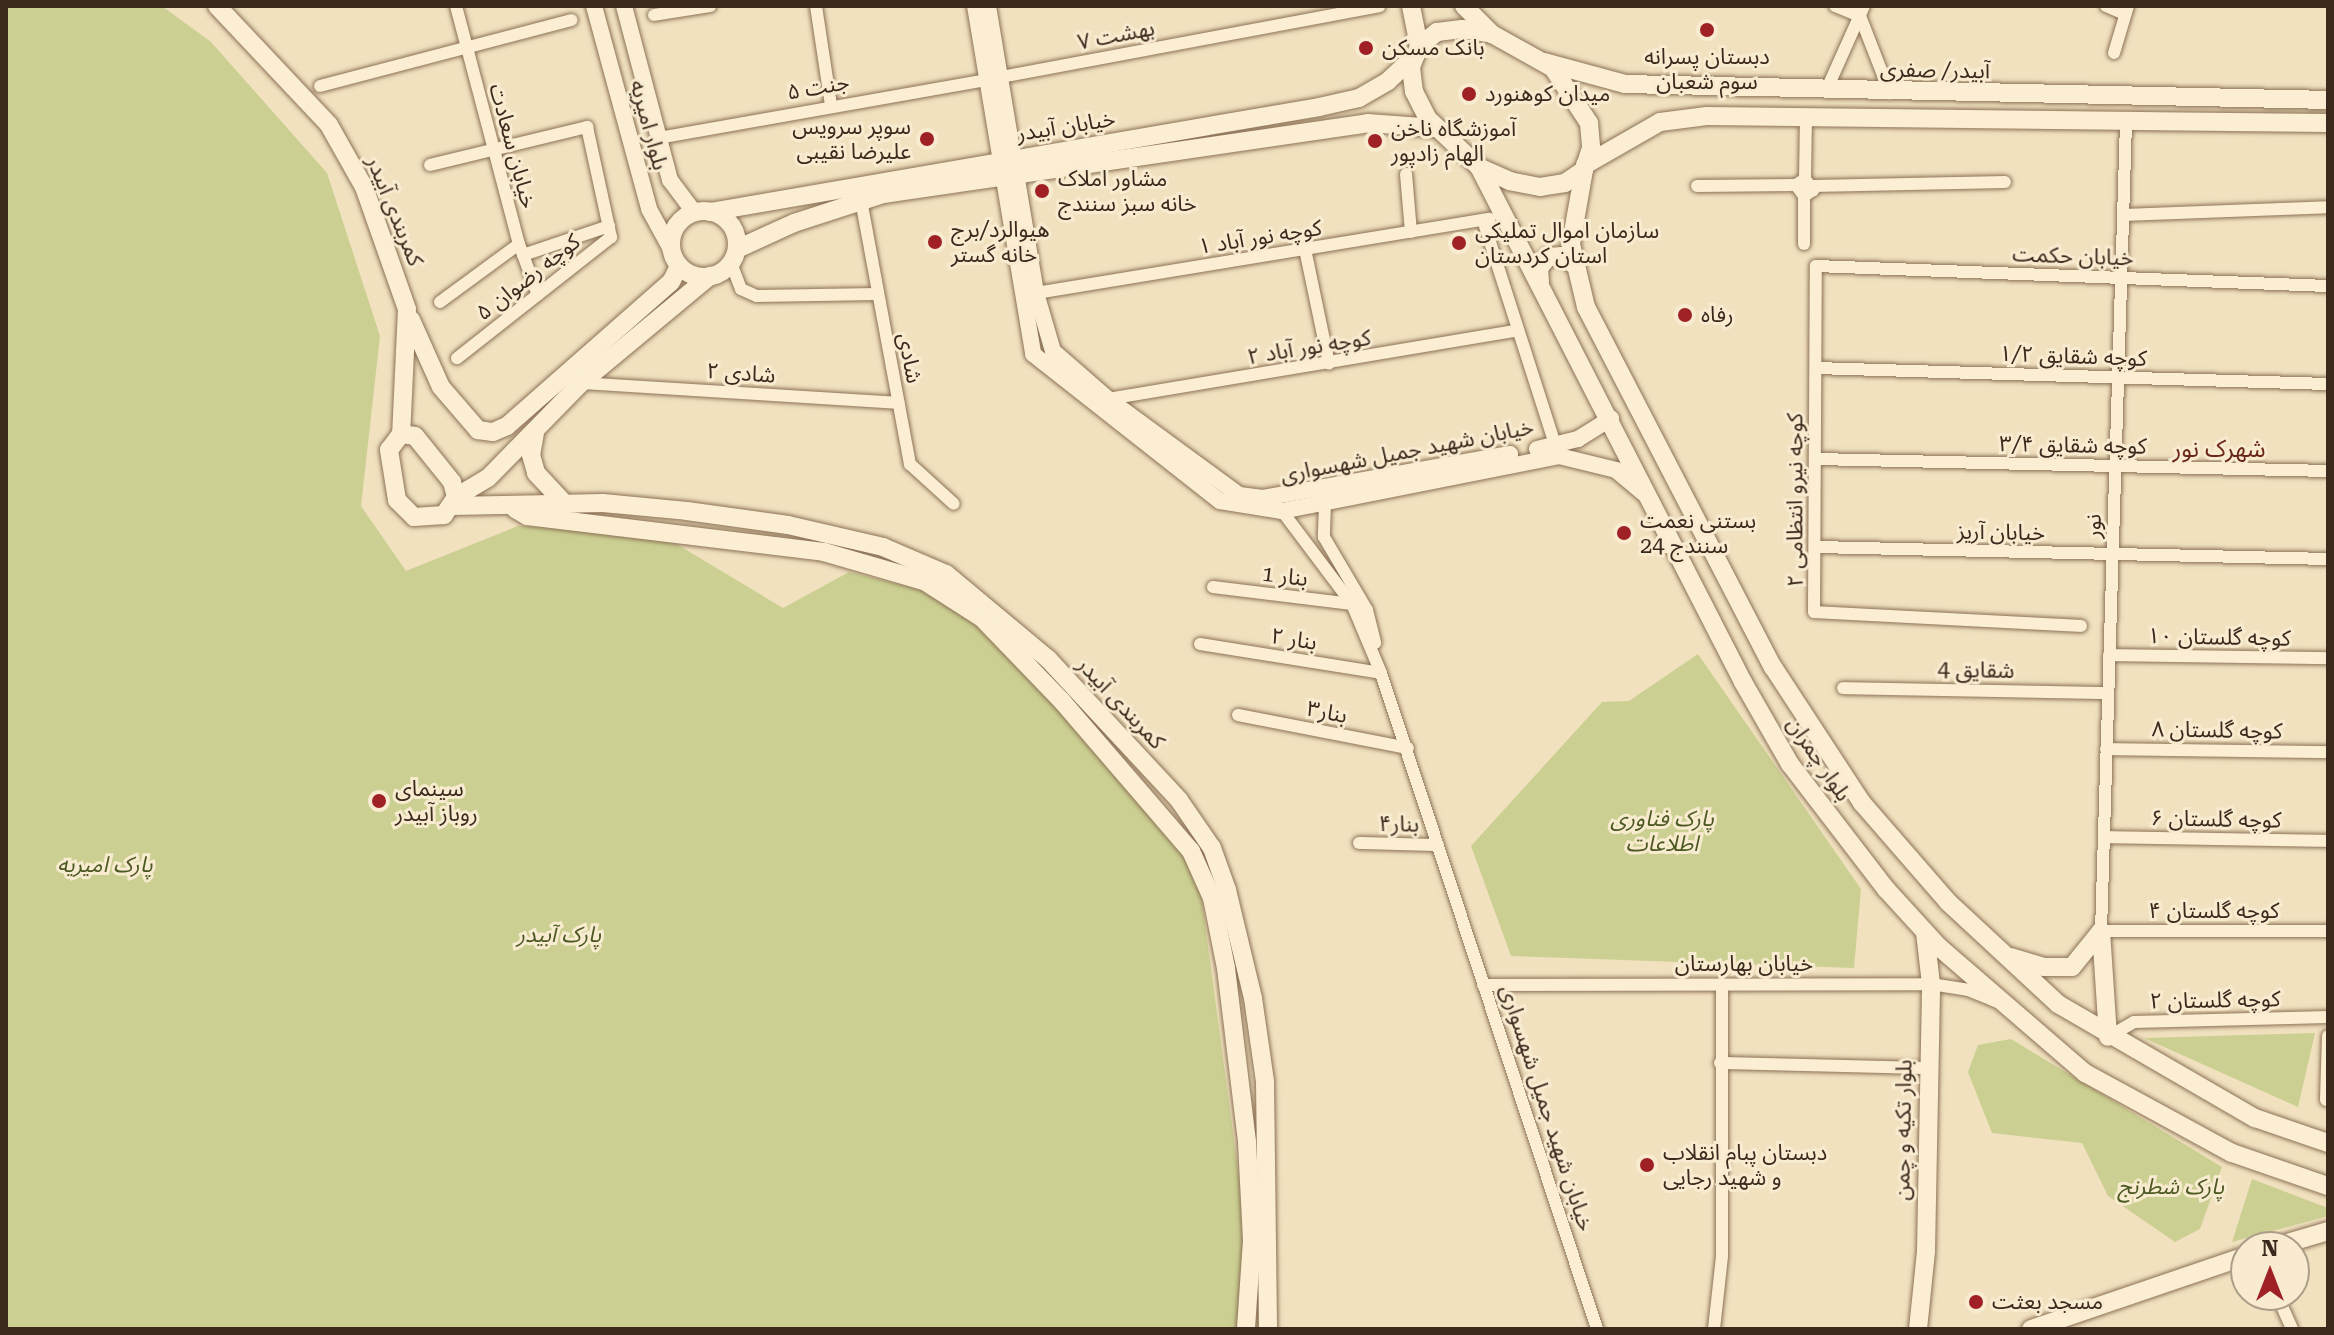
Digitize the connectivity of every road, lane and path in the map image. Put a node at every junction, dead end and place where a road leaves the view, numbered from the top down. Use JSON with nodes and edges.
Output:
{"nodes":[{"id":1,"x":217,"y":6,"type":"edge"},
{"id":2,"x":456,"y":6,"type":"edge"},
{"id":3,"x":594,"y":6,"type":"edge"},
{"id":4,"x":624,"y":6,"type":"edge"},
{"id":5,"x":710,"y":6,"type":"edge"},
{"id":6,"x":816,"y":6,"type":"edge"},
{"id":7,"x":975,"y":6,"type":"edge"},
{"id":8,"x":988,"y":6,"type":"edge"},
{"id":9,"x":1379,"y":6,"type":"edge"},
{"id":10,"x":1411,"y":6,"type":"edge"},
{"id":11,"x":1464,"y":6,"type":"edge"},
{"id":12,"x":1835,"y":6,"type":"edge"},
{"id":13,"x":2106,"y":6,"type":"edge"},
{"id":14,"x":2126,"y":10,"type":"edge"},
{"id":15,"x":1862,"y":11,"type":"edge"},
{"id":16,"x":654,"y":15,"type":"dead end"},
{"id":17,"x":572,"y":20,"type":"dead end"},
{"id":18,"x":1492,"y":34,"type":"junction"},
{"id":19,"x":466,"y":45,"type":"junction"},
{"id":20,"x":1418,"y":50,"type":"junction"},
{"id":21,"x":2114,"y":53,"type":"dead end"},
{"id":22,"x":1544,"y":62,"type":"junction"},
{"id":23,"x":994,"y":78,"type":"junction"},
{"id":24,"x":320,"y":86,"type":"dead end"},
{"id":25,"x":1826,"y":91,"type":"junction"},
{"id":26,"x":1890,"y":93,"type":"junction"},
{"id":27,"x":2328,"y":100,"type":"edge"},
{"id":28,"x":831,"y":105,"type":"junction"},
{"id":29,"x":1806,"y":118,"type":"junction"},
{"id":30,"x":2126,"y":122,"type":"junction"},
{"id":31,"x":2328,"y":123,"type":"edge"},
{"id":32,"x":1435,"y":128,"type":"junction"},
{"id":33,"x":658,"y":138,"type":"junction"},
{"id":34,"x":493,"y":148,"type":"junction"},
{"id":35,"x":430,"y":165,"type":"dead end"},
{"id":36,"x":1008,"y":166,"type":"junction"},
{"id":37,"x":1479,"y":167,"type":"junction"},
{"id":38,"x":1585,"y":168,"type":"junction"},
{"id":39,"x":1406,"y":174,"type":"dead end"},
{"id":40,"x":2005,"y":182,"type":"dead end"},
{"id":41,"x":1697,"y":186,"type":"dead end"},
{"id":42,"x":1805,"y":186,"type":"junction"},
{"id":43,"x":861,"y":200,"type":"junction"},
{"id":44,"x":2328,"y":207,"type":"edge"},
{"id":45,"x":702,"y":212,"type":"junction"},
{"id":46,"x":2123,"y":215,"type":"junction"},
{"id":47,"x":609,"y":226,"type":"junction"},
{"id":48,"x":1411,"y":232,"type":"junction"},
{"id":49,"x":1804,"y":244,"type":"dead end"},
{"id":50,"x":521,"y":249,"type":"junction"},
{"id":51,"x":1305,"y":249,"type":"junction"},
{"id":52,"x":734,"y":256,"type":"junction"},
{"id":53,"x":676,"y":258,"type":"junction"},
{"id":54,"x":1573,"y":264,"type":"junction"},
{"id":55,"x":1816,"y":266,"type":"joint"},
{"id":56,"x":710,"y":276,"type":"junction"},
{"id":57,"x":2121,"y":278,"type":"junction"},
{"id":58,"x":1540,"y":282,"type":"junction"},
{"id":59,"x":2328,"y":286,"type":"edge"},
{"id":60,"x":1036,"y":293,"type":"junction"},
{"id":61,"x":877,"y":294,"type":"junction"},
{"id":62,"x":538,"y":295,"type":"junction"},
{"id":63,"x":440,"y":302,"type":"dead end"},
{"id":64,"x":407,"y":309,"type":"junction"},
{"id":65,"x":1516,"y":331,"type":"junction"},
{"id":66,"x":457,"y":358,"type":"dead end"},
{"id":67,"x":1329,"y":364,"type":"junction"},
{"id":68,"x":1816,"y":368,"type":"junction"},
{"id":69,"x":2118,"y":377,"type":"junction"},
{"id":70,"x":581,"y":383,"type":"junction"},
{"id":71,"x":2328,"y":384,"type":"edge"},
{"id":72,"x":1108,"y":399,"type":"junction"},
{"id":73,"x":898,"y":403,"type":"junction"},
{"id":74,"x":1611,"y":418,"type":"junction"},
{"id":75,"x":535,"y":433,"type":"junction"},
{"id":76,"x":401,"y":434,"type":"junction"},
{"id":77,"x":1558,"y":451,"type":"junction"},
{"id":78,"x":1816,"y":459,"type":"junction"},
{"id":79,"x":2115,"y":466,"type":"junction"},
{"id":80,"x":2328,"y":471,"type":"edge"},
{"id":81,"x":1653,"y":501,"type":"junction"},
{"id":82,"x":454,"y":502,"type":"junction"},
{"id":83,"x":1325,"y":503,"type":"junction"},
{"id":84,"x":565,"y":504,"type":"junction"},
{"id":85,"x":954,"y":504,"type":"dead end"},
{"id":86,"x":515,"y":509,"type":"junction"},
{"id":87,"x":1282,"y":511,"type":"junction"},
{"id":88,"x":1816,"y":547,"type":"junction"},
{"id":89,"x":2113,"y":554,"type":"junction"},
{"id":90,"x":2328,"y":559,"type":"edge"},
{"id":91,"x":1213,"y":587,"type":"dead end"},
{"id":92,"x":1352,"y":604,"type":"junction"},
{"id":93,"x":2081,"y":626,"type":"dead end"},
{"id":94,"x":1200,"y":644,"type":"dead end"},
{"id":95,"x":2109,"y":655,"type":"junction"},
{"id":96,"x":2328,"y":658,"type":"edge"},
{"id":97,"x":1381,"y":673,"type":"junction"},
{"id":98,"x":1843,"y":688,"type":"dead end"},
{"id":99,"x":2108,"y":693,"type":"junction"},
{"id":100,"x":1238,"y":715,"type":"dead end"},
{"id":101,"x":1408,"y":748,"type":"junction"},
{"id":102,"x":2106,"y":749,"type":"junction"},
{"id":103,"x":2328,"y":752,"type":"edge"},
{"id":104,"x":2104,"y":837,"type":"junction"},
{"id":105,"x":2328,"y":841,"type":"edge"},
{"id":106,"x":1359,"y":843,"type":"dead end"},
{"id":107,"x":1438,"y":845,"type":"junction"},
{"id":108,"x":2101,"y":931,"type":"junction"},
{"id":109,"x":2328,"y":931,"type":"edge"},
{"id":110,"x":1925,"y":932,"type":"junction"},
{"id":111,"x":2002,"y":954,"type":"junction"},
{"id":112,"x":1722,"y":984,"type":"junction"},
{"id":113,"x":1931,"y":984,"type":"junction"},
{"id":114,"x":1483,"y":985,"type":"junction"},
{"id":115,"x":2002,"y":1004,"type":"junction"},
{"id":116,"x":2328,"y":1017,"type":"edge"},
{"id":117,"x":2328,"y":1036,"type":"edge"},
{"id":118,"x":2108,"y":1037,"type":"junction"},
{"id":119,"x":1720,"y":1063,"type":"junction"},
{"id":120,"x":1928,"y":1068,"type":"junction"},
{"id":121,"x":2326,"y":1100,"type":"dead end"},
{"id":122,"x":2328,"y":1143,"type":"edge"},
{"id":123,"x":2328,"y":1186,"type":"edge"},
{"id":124,"x":2230,"y":1262,"type":"edge"},
{"id":125,"x":2055,"y":1324,"type":"edge"},
{"id":126,"x":1246,"y":1329,"type":"edge"},
{"id":127,"x":1268,"y":1329,"type":"edge"},
{"id":128,"x":1597,"y":1329,"type":"edge"},
{"id":129,"x":1714,"y":1329,"type":"edge"},
{"id":130,"x":1918,"y":1329,"type":"edge"},
{"id":131,"x":2031,"y":1329,"type":"edge"}],
"edges":[{"from":1,"to":64,"type":"main road","name":"کمربندی آبیدر"},
{"from":2,"to":19,"type":"street","name":"خیابان سعادت"},
{"from":3,"to":53,"type":"street","name":"بلوار امیریه"},
{"from":4,"to":33,"type":"street","name":"بلوار امیریه"},
{"from":5,"to":16,"type":"street"},
{"from":6,"to":28,"type":"street"},
{"from":7,"to":23,"type":"street"},
{"from":8,"to":23,"type":"street"},
{"from":9,"to":23,"type":"street","name":"بهشت ۷"},
{"from":10,"to":20,"type":"main road"},
{"from":11,"to":18,"type":"main road"},
{"from":12,"to":15,"type":"street"},
{"from":13,"to":14,"type":"street"},
{"from":14,"to":21,"type":"street"},
{"from":15,"to":25,"type":"street"},
{"from":15,"to":26,"type":"street"},
{"from":17,"to":19,"type":"street"},
{"from":18,"to":20,"type":"main road"},
{"from":18,"to":22,"type":"main road"},
{"from":19,"to":24,"type":"street"},
{"from":19,"to":34,"type":"street","name":"خیابان سعادت"},
{"from":20,"to":32,"type":"main road"},
{"from":20,"to":36,"type":"main road","name":"خیابان آبیدر"},
{"from":22,"to":25,"type":"main road","name":"آبیدر/ صفری"},
{"from":22,"to":38,"type":"main road"},
{"from":23,"to":28,"type":"street","name":"جنت ۵"},
{"from":23,"to":36,"type":"street"},
{"from":25,"to":26,"type":"main road","name":"آبیدر/ صفری"},
{"from":26,"to":27,"type":"main road","name":"آبیدر/ صفری"},
{"from":28,"to":33,"type":"street","name":"جنت ۵"},
{"from":29,"to":30,"type":"main road"},
{"from":29,"to":38,"type":"main road"},
{"from":29,"to":42,"type":"street"},
{"from":30,"to":31,"type":"main road"},
{"from":30,"to":46,"type":"street","name":"نور"},
{"from":32,"to":36,"type":"main road","name":"خیابان آبیدر"},
{"from":32,"to":37,"type":"main road"},
{"from":33,"to":45,"type":"street","name":"بلوار امیریه"},
{"from":34,"to":35,"type":"street"},
{"from":34,"to":47,"type":"street","name":"کوچه رضوان ۵"},
{"from":34,"to":50,"type":"street","name":"خیابان سعادت"},
{"from":36,"to":43,"type":"main road","name":"خیابان آبیدر"},
{"from":36,"to":45,"type":"main road","name":"خیابان آبیدر"},
{"from":36,"to":60,"type":"street","name":"خیابان شهید جمیل شهسواری"},
{"from":36,"to":87,"type":"street","name":"خیابان شهید جمیل شهسواری"},
{"from":37,"to":38,"type":"main road"},
{"from":37,"to":58,"type":"main road","name":"بلوار چمران"},
{"from":38,"to":54,"type":"main road","name":"بلوار چمران"},
{"from":39,"to":48,"type":"street"},
{"from":40,"to":42,"type":"street"},
{"from":41,"to":42,"type":"street"},
{"from":42,"to":49,"type":"street"},
{"from":43,"to":52,"type":"main road","name":"خیابان آبیدر"},
{"from":43,"to":61,"type":"street","name":"شادی"},
{"from":44,"to":46,"type":"street"},
{"from":45,"to":52,"type":"main road"},
{"from":45,"to":53,"type":"main road"},
{"from":46,"to":57,"type":"street","name":"نور"},
{"from":47,"to":50,"type":"street"},
{"from":47,"to":62,"type":"street","name":"کوچه رضوان ۵"},
{"from":48,"to":51,"type":"street","name":"کوچه نور آباد ۱"},
{"from":48,"to":65,"type":"street","name":"کوچه نور آباد ۱"},
{"from":50,"to":62,"type":"street","name":"خیابان سعادت"},
{"from":50,"to":63,"type":"street"},
{"from":51,"to":60,"type":"street","name":"کوچه نور آباد ۱"},
{"from":51,"to":67,"type":"street"},
{"from":52,"to":56,"type":"main road"},
{"from":52,"to":61,"type":"street"},
{"from":53,"to":56,"type":"main road"},
{"from":53,"to":64,"type":"main road"},
{"from":54,"to":58,"type":"main road"},
{"from":54,"to":111,"type":"main road","name":"بلوار چمران"},
{"from":55,"to":57,"type":"street","name":"خیابان حکمت"},
{"from":55,"to":68,"type":"street","name":"کوچه نیرو انتظامی ۲"},
{"from":56,"to":70,"type":"main road"},
{"from":57,"to":59,"type":"street","name":"خیابان حکمت"},
{"from":57,"to":69,"type":"street","name":"نور"},
{"from":58,"to":74,"type":"main road","name":"بلوار چمران"},
{"from":60,"to":72,"type":"street","name":"خیابان شهید جمیل شهسواری"},
{"from":61,"to":73,"type":"street","name":"شادی"},
{"from":62,"to":66,"type":"street","name":"کوچه رضوان ۵"},
{"from":64,"to":76,"type":"main road","name":"کمربندی آبیدر"},
{"from":65,"to":67,"type":"street","name":"کوچه نور آباد ۲"},
{"from":65,"to":77,"type":"street"},
{"from":67,"to":72,"type":"street","name":"کوچه نور آباد ۲"},
{"from":68,"to":69,"type":"street","name":"کوچه شقایق ۱/۲"},
{"from":68,"to":78,"type":"street","name":"کوچه نیرو انتظامی ۲"},
{"from":69,"to":71,"type":"street","name":"کوچه شقایق ۱/۲"},
{"from":69,"to":79,"type":"street","name":"نور"},
{"from":70,"to":73,"type":"street","name":"شادی ۲"},
{"from":70,"to":75,"type":"main road"},
{"from":72,"to":77,"type":"street","name":"خیابان شهید جمیل شهسواری"},
{"from":73,"to":85,"type":"street","name":"شادی"},
{"from":74,"to":77,"type":"street","name":"خیابان شهید جمیل شهسواری"},
{"from":74,"to":81,"type":"main road","name":"بلوار چمران"},
{"from":75,"to":82,"type":"main road"},
{"from":75,"to":84,"type":"main road"},
{"from":76,"to":82,"type":"main road"},
{"from":76,"to":82,"type":"main road","name":"کمربندی آبیدر"},
{"from":77,"to":81,"type":"street","name":"خیابان شهید جمیل شهسواری"},
{"from":77,"to":83,"type":"street","name":"خیابان شهید جمیل شهسواری"},
{"from":78,"to":79,"type":"street","name":"کوچه شقایق ۳/۴"},
{"from":78,"to":88,"type":"street","name":"کوچه نیرو انتظامی ۲"},
{"from":79,"to":80,"type":"street","name":"کوچه شقایق ۳/۴"},
{"from":79,"to":89,"type":"street","name":"نور"},
{"from":81,"to":110,"type":"main road","name":"بلوار چمران"},
{"from":82,"to":86,"type":"main road","name":"کمربندی آبیدر"},
{"from":83,"to":87,"type":"street","name":"خیابان شهید جمیل شهسواری"},
{"from":83,"to":97,"type":"street","name":"خیابان شهید جمیل شهسواری"},
{"from":84,"to":86,"type":"main road","name":"کمربندی آبیدر"},
{"from":84,"to":127,"type":"main road","name":"کمربندی آبیدر"},
{"from":86,"to":126,"type":"main road","name":"کمربندی آبیدر"},
{"from":87,"to":92,"type":"street","name":"خیابان شهید جمیل شهسواری"},
{"from":88,"to":89,"type":"street","name":"خیابان آریز"},
{"from":88,"to":93,"type":"street","name":"کوچه نیرو انتظامی ۲"},
{"from":89,"to":90,"type":"street","name":"خیابان آریز"},
{"from":89,"to":95,"type":"street","name":"نور"},
{"from":91,"to":92,"type":"street","name":"بنار 1"},
{"from":92,"to":97,"type":"street","name":"خیابان شهید جمیل شهسواری"},
{"from":94,"to":97,"type":"street","name":"بنار ۲"},
{"from":95,"to":96,"type":"street","name":"کوچه گلستان ۱۰"},
{"from":95,"to":99,"type":"street","name":"نور"},
{"from":97,"to":101,"type":"street","name":"خیابان شهید جمیل شهسواری"},
{"from":98,"to":99,"type":"street","name":"شقایق 4"},
{"from":99,"to":102,"type":"street","name":"نور"},
{"from":100,"to":101,"type":"street","name":"بنار۳"},
{"from":101,"to":107,"type":"street","name":"خیابان شهید جمیل شهسواری"},
{"from":102,"to":103,"type":"street","name":"کوچه گلستان ۸"},
{"from":102,"to":104,"type":"street","name":"نور"},
{"from":104,"to":105,"type":"street","name":"کوچه گلستان ۶"},
{"from":104,"to":108,"type":"street","name":"نور"},
{"from":106,"to":107,"type":"street","name":"بنار۴"},
{"from":107,"to":114,"type":"street","name":"خیابان شهید جمیل شهسواری"},
{"from":108,"to":109,"type":"street","name":"کوچه گلستان ۴"},
{"from":108,"to":111,"type":"main road"},
{"from":108,"to":118,"type":"main road"},
{"from":110,"to":113,"type":"main road","name":"بلوار تکیه و چمن"},
{"from":110,"to":115,"type":"main road","name":"بلوار چمران"},
{"from":111,"to":118,"type":"main road","name":"بلوار چمران"},
{"from":112,"to":113,"type":"street","name":"خیابان بهارستان"},
{"from":112,"to":114,"type":"street","name":"خیابان بهارستان"},
{"from":112,"to":119,"type":"street"},
{"from":113,"to":115,"type":"street","name":"خیابان بهارستان"},
{"from":113,"to":120,"type":"main road","name":"بلوار تکیه و چمن"},
{"from":114,"to":128,"type":"street","name":"خیابان شهید جمیل شهسواری"},
{"from":115,"to":123,"type":"main road","name":"بلوار چمران"},
{"from":116,"to":118,"type":"street","name":"کوچه گلستان ۲"},
{"from":117,"to":121,"type":"street"},
{"from":118,"to":122,"type":"main road","name":"بلوار چمران"},
{"from":119,"to":120,"type":"street"},
{"from":119,"to":129,"type":"street"},
{"from":120,"to":130,"type":"main road","name":"بلوار تکیه و چمن"},
{"from":124,"to":125,"type":"main road"},
{"from":125,"to":131,"type":"main road"}]}
